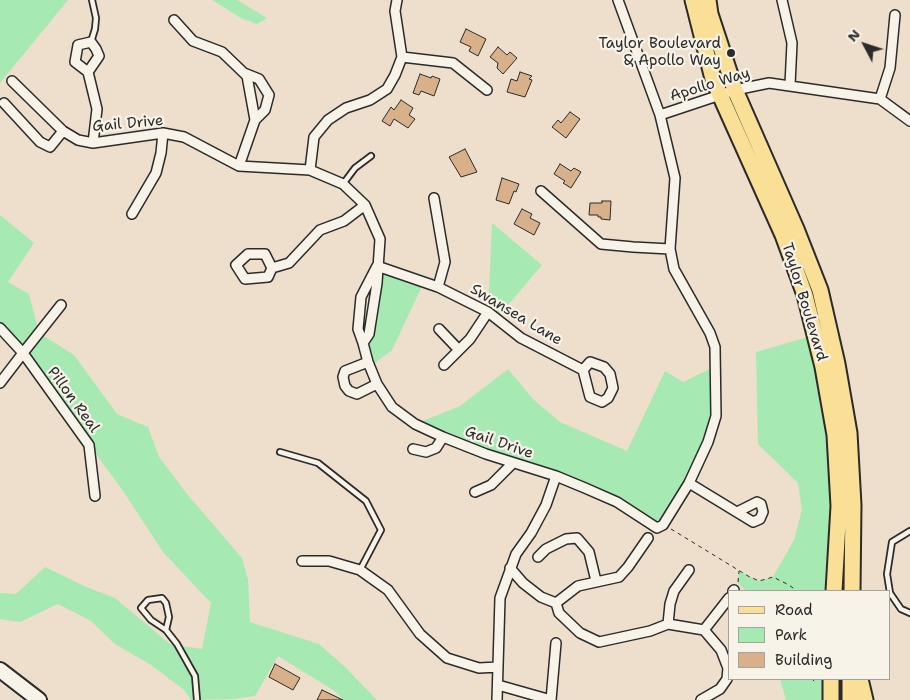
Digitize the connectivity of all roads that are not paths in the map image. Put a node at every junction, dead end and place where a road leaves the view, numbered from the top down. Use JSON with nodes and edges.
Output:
{"nodes":[{"id":1,"x":92,"y":0,"type":"edge"},
{"id":2,"x":397,"y":0,"type":"edge"},
{"id":3,"x":618,"y":0,"type":"edge"},
{"id":4,"x":693,"y":0,"type":"edge"},
{"id":5,"x":708,"y":0,"type":"edge"},
{"id":6,"x":782,"y":0,"type":"edge"},
{"id":7,"x":895,"y":15,"type":"dead end"},
{"id":8,"x":174,"y":20,"type":"dead end"},
{"id":9,"x":91,"y":42,"type":"junction"},
{"id":10,"x":402,"y":57,"type":"junction"},
{"id":11,"x":88,"y":72,"type":"junction"},
{"id":12,"x":244,"y":72,"type":"junction"},
{"id":13,"x":12,"y":81,"type":"dead end"},
{"id":14,"x":790,"y":85,"type":"junction"},
{"id":15,"x":487,"y":90,"type":"dead end"},
{"id":16,"x":735,"y":90,"type":"junction"},
{"id":17,"x":720,"y":95,"type":"junction"},
{"id":18,"x":880,"y":99,"type":"junction"},
{"id":19,"x":4,"y":103,"type":"dead end"},
{"id":20,"x":660,"y":115,"type":"junction"},
{"id":21,"x":255,"y":120,"type":"junction"},
{"id":22,"x":910,"y":121,"type":"edge"},
{"id":23,"x":63,"y":131,"type":"junction"},
{"id":24,"x":163,"y":133,"type":"junction"},
{"id":25,"x":93,"y":143,"type":"junction"},
{"id":26,"x":371,"y":156,"type":"dead end"},
{"id":27,"x":238,"y":166,"type":"junction"},
{"id":28,"x":310,"y":170,"type":"junction"},
{"id":29,"x":343,"y":184,"type":"junction"},
{"id":30,"x":541,"y":191,"type":"dead end"},
{"id":31,"x":434,"y":198,"type":"dead end"},
{"id":32,"x":365,"y":205,"type":"junction"},
{"id":33,"x":132,"y":214,"type":"dead end"},
{"id":34,"x":670,"y":249,"type":"junction"},
{"id":35,"x":377,"y":266,"type":"junction"},
{"id":36,"x":272,"y":268,"type":"dead end"},
{"id":37,"x":438,"y":287,"type":"junction"},
{"id":38,"x":61,"y":305,"type":"dead end"},
{"id":39,"x":488,"y":312,"type":"junction"},
{"id":40,"x":0,"y":328,"type":"edge"},
{"id":41,"x":439,"y":329,"type":"dead end"},
{"id":42,"x":363,"y":343,"type":"junction"},
{"id":43,"x":459,"y":350,"type":"junction"},
{"id":44,"x":22,"y":353,"type":"junction"},
{"id":45,"x":368,"y":362,"type":"junction"},
{"id":46,"x":444,"y":365,"type":"dead end"},
{"id":47,"x":583,"y":370,"type":"dead end"},
{"id":48,"x":0,"y":383,"type":"edge"},
{"id":49,"x":378,"y":384,"type":"junction"},
{"id":50,"x":443,"y":437,"type":"junction"},
{"id":51,"x":413,"y":448,"type":"dead end"},
{"id":52,"x":280,"y":452,"type":"dead end"},
{"id":53,"x":513,"y":463,"type":"junction"},
{"id":54,"x":556,"y":476,"type":"junction"},
{"id":55,"x":689,"y":483,"type":"junction"},
{"id":56,"x":476,"y":492,"type":"dead end"},
{"id":57,"x":95,"y":496,"type":"dead end"},
{"id":58,"x":737,"y":512,"type":"dead end"},
{"id":59,"x":910,"y":531,"type":"edge"},
{"id":60,"x":648,"y":538,"type":"dead end"},
{"id":61,"x":538,"y":557,"type":"dead end"},
{"id":62,"x":302,"y":561,"type":"dead end"},
{"id":63,"x":510,"y":568,"type":"junction"},
{"id":64,"x":360,"y":570,"type":"junction"},
{"id":65,"x":689,"y":570,"type":"dead end"},
{"id":66,"x":596,"y":581,"type":"junction"},
{"id":67,"x":834,"y":590,"type":"edge"},
{"id":68,"x":852,"y":590,"type":"edge"},
{"id":69,"x":890,"y":590,"type":"edge"},
{"id":70,"x":890,"y":593,"type":"edge"},
{"id":71,"x":728,"y":598,"type":"edge"},
{"id":72,"x":556,"y":603,"type":"junction"},
{"id":73,"x":910,"y":613,"type":"edge"},
{"id":74,"x":668,"y":624,"type":"junction"},
{"id":75,"x":166,"y":630,"type":"junction"},
{"id":76,"x":704,"y":630,"type":"junction"},
{"id":77,"x":556,"y":643,"type":"dead end"},
{"id":78,"x":727,"y":657,"type":"edge"},
{"id":79,"x":498,"y":667,"type":"junction"},
{"id":80,"x":0,"y":670,"type":"edge"},
{"id":81,"x":728,"y":679,"type":"edge"},
{"id":82,"x":831,"y":680,"type":"edge"},
{"id":83,"x":850,"y":680,"type":"edge"},
{"id":84,"x":860,"y":680,"type":"edge"},
{"id":85,"x":498,"y":685,"type":"junction"},
{"id":86,"x":39,"y":700,"type":"edge"},
{"id":87,"x":197,"y":700,"type":"edge"},
{"id":88,"x":497,"y":700,"type":"edge"},
{"id":89,"x":551,"y":700,"type":"edge"},
{"id":90,"x":701,"y":700,"type":"edge"},
{"id":91,"x":831,"y":700,"type":"edge"},
{"id":92,"x":850,"y":700,"type":"edge"},
{"id":93,"x":865,"y":700,"type":"edge"}],
"edges":[{"from":1,"to":9,"type":"lane"},
{"from":2,"to":10,"type":"street"},
{"from":3,"to":20,"type":"street"},
{"from":4,"to":17,"type":"main road","name":"Taylor Boulevard"},
{"from":5,"to":16,"type":"main road","name":"Taylor Boulevard"},
{"from":6,"to":14,"type":"street"},
{"from":7,"to":18,"type":"street"},
{"from":8,"to":12,"type":"street"},
{"from":9,"to":11,"type":"street"},
{"from":9,"to":11,"type":"street"},
{"from":10,"to":15,"type":"street"},
{"from":10,"to":28,"type":"street"},
{"from":11,"to":25,"type":"street"},
{"from":12,"to":21,"type":"street"},
{"from":12,"to":21,"type":"street"},
{"from":13,"to":23,"type":"street","name":"Gail Drive"},
{"from":14,"to":16,"type":"street","name":"Apollo Way"},
{"from":14,"to":18,"type":"street","name":"Apollo Way"},
{"from":16,"to":17,"type":"street","name":"Apollo Way"},
{"from":16,"to":68,"type":"main road","name":"Taylor Boulevard"},
{"from":17,"to":20,"type":"street","name":"Apollo Way"},
{"from":17,"to":67,"type":"main road","name":"Taylor Boulevard"},
{"from":18,"to":22,"type":"street","name":"Apollo Way"},
{"from":19,"to":23,"type":"street"},
{"from":20,"to":34,"type":"street"},
{"from":21,"to":27,"type":"street"},
{"from":23,"to":25,"type":"street","name":"Gail Drive"},
{"from":24,"to":25,"type":"street","name":"Gail Drive"},
{"from":24,"to":27,"type":"street","name":"Gail Drive"},
{"from":24,"to":33,"type":"street"},
{"from":26,"to":29,"type":"lane"},
{"from":27,"to":28,"type":"street","name":"Gail Drive"},
{"from":28,"to":29,"type":"street","name":"Gail Drive"},
{"from":29,"to":32,"type":"street","name":"Gail Drive"},
{"from":30,"to":34,"type":"street"},
{"from":31,"to":37,"type":"street"},
{"from":32,"to":35,"type":"street","name":"Gail Drive"},
{"from":32,"to":36,"type":"street"},
{"from":34,"to":55,"type":"street"},
{"from":35,"to":37,"type":"street","name":"Swansea Lane"},
{"from":35,"to":42,"type":"street","name":"Gail Drive"},
{"from":35,"to":42,"type":"street","name":"Gail Drive"},
{"from":37,"to":39,"type":"street","name":"Swansea Lane"},
{"from":38,"to":44,"type":"street"},
{"from":39,"to":43,"type":"street"},
{"from":39,"to":47,"type":"street","name":"Swansea Lane"},
{"from":40,"to":44,"type":"street","name":"Pillon Real"},
{"from":41,"to":43,"type":"street"},
{"from":42,"to":45,"type":"street","name":"Gail Drive"},
{"from":43,"to":46,"type":"street"},
{"from":44,"to":48,"type":"street"},
{"from":44,"to":57,"type":"street","name":"Pillon Real"},
{"from":45,"to":49,"type":"street","name":"Gail Drive"},
{"from":45,"to":49,"type":"street"},
{"from":49,"to":50,"type":"street","name":"Gail Drive"},
{"from":50,"to":51,"type":"street"},
{"from":50,"to":53,"type":"street","name":"Gail Drive"},
{"from":52,"to":64,"type":"lane"},
{"from":53,"to":54,"type":"street","name":"Gail Drive"},
{"from":53,"to":56,"type":"street"},
{"from":54,"to":55,"type":"street","name":"Gail Drive"},
{"from":54,"to":63,"type":"street"},
{"from":55,"to":58,"type":"street"},
{"from":59,"to":69,"type":"lane"},
{"from":60,"to":66,"type":"street"},
{"from":61,"to":66,"type":"street"},
{"from":62,"to":64,"type":"street"},
{"from":63,"to":72,"type":"street"},
{"from":63,"to":79,"type":"street"},
{"from":64,"to":79,"type":"street"},
{"from":65,"to":74,"type":"street"},
{"from":66,"to":72,"type":"street"},
{"from":70,"to":73,"type":"lane"},
{"from":71,"to":76,"type":"street"},
{"from":72,"to":74,"type":"street"},
{"from":74,"to":76,"type":"street"},
{"from":75,"to":75,"type":"lane"},
{"from":75,"to":87,"type":"lane"},
{"from":76,"to":78,"type":"street"},
{"from":77,"to":89,"type":"street"},
{"from":78,"to":81,"type":"street"},
{"from":79,"to":85,"type":"street"},
{"from":80,"to":86,"type":"street"},
{"from":81,"to":90,"type":"street"},
{"from":82,"to":91,"type":"main road"},
{"from":83,"to":92,"type":"main road"},
{"from":84,"to":93,"type":"main road"},
{"from":85,"to":88,"type":"street"},
{"from":85,"to":89,"type":"street"}]}
